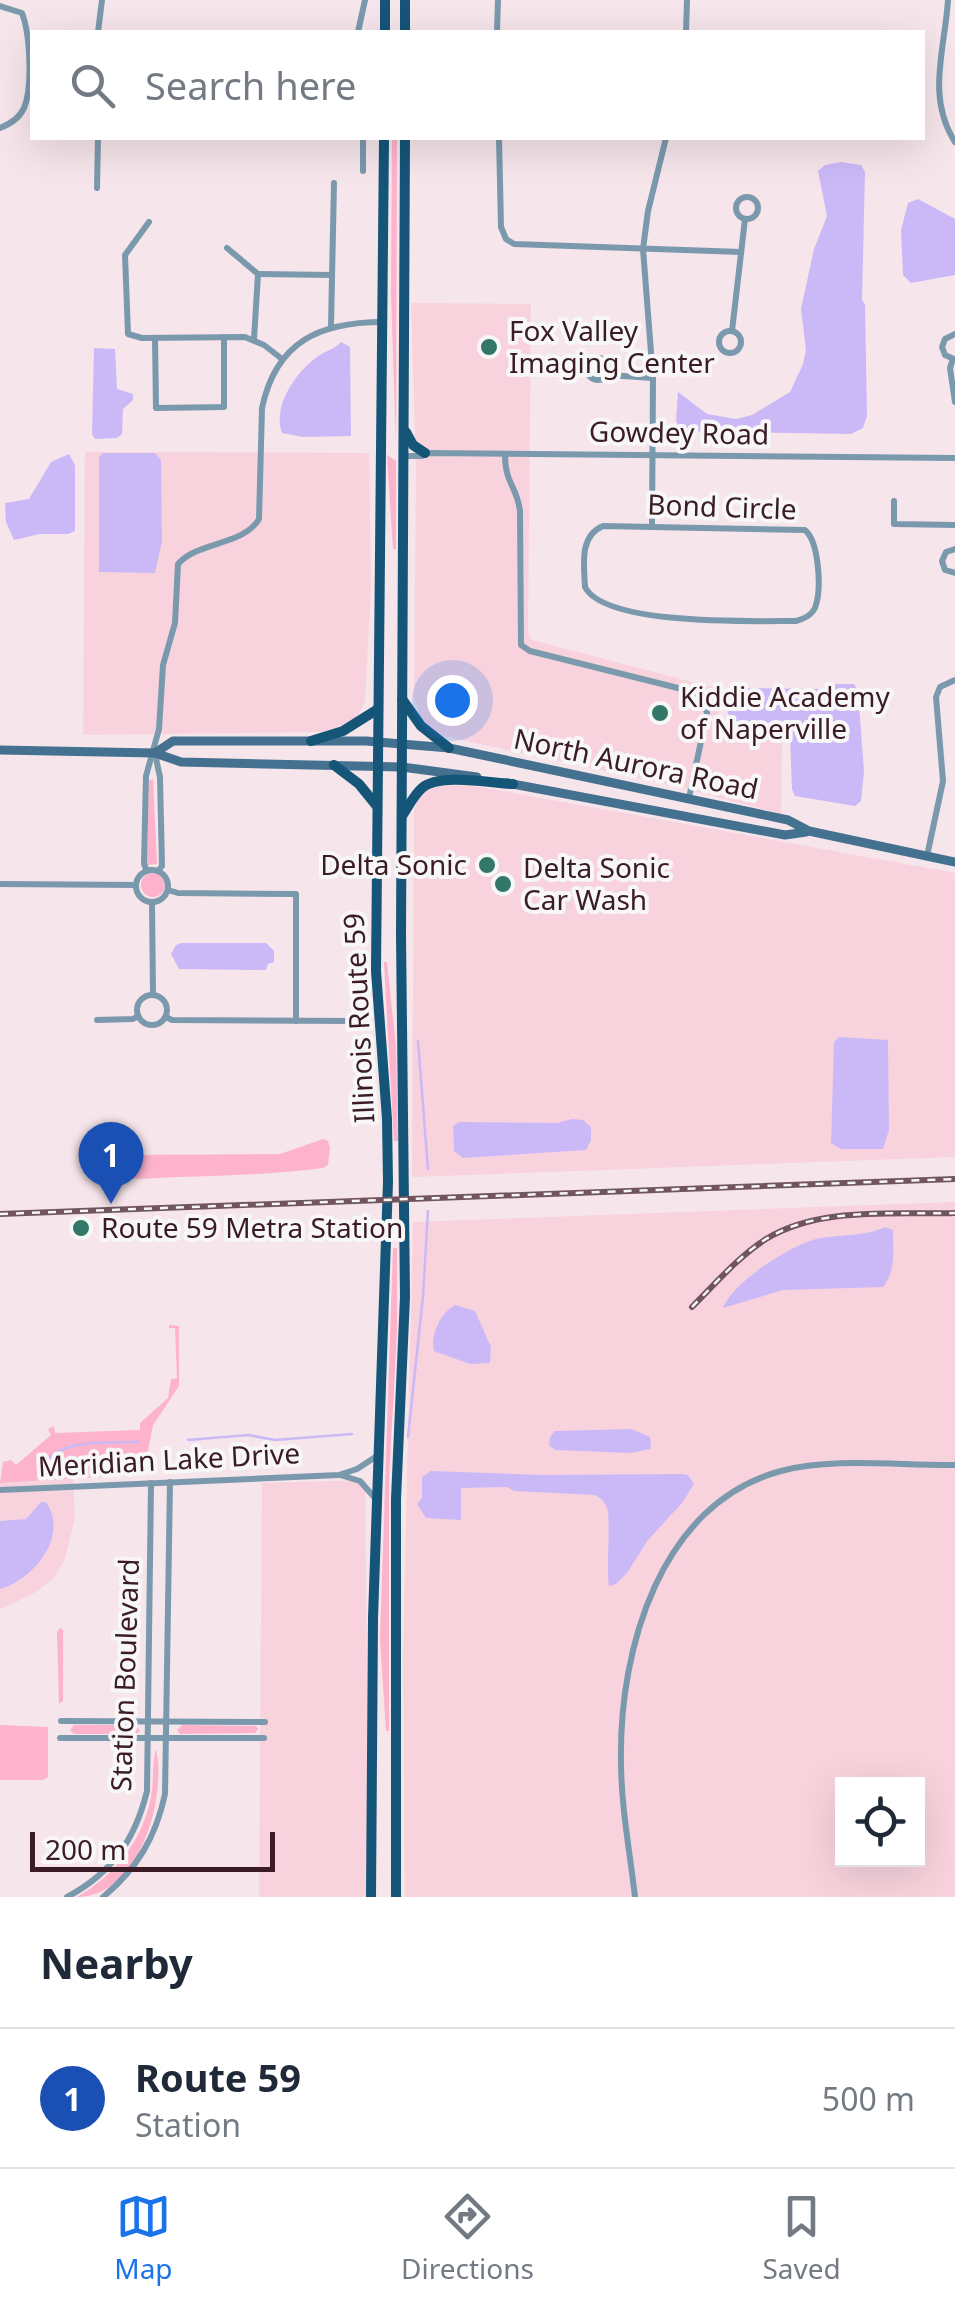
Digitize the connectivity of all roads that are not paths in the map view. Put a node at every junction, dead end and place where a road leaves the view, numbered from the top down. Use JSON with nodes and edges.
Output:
{"nodes":[{"id":1,"x":102,"y":0,"type":"edge"},
{"id":2,"x":365,"y":0,"type":"edge"},
{"id":3,"x":385,"y":0,"type":"edge"},
{"id":4,"x":406,"y":0,"type":"edge"},
{"id":5,"x":498,"y":0,"type":"edge"},
{"id":6,"x":686,"y":0,"type":"edge"},
{"id":7,"x":948,"y":0,"type":"edge"},
{"id":8,"x":0,"y":6,"type":"edge"},
{"id":9,"x":98,"y":30,"type":"edge"},
{"id":10,"x":358,"y":30,"type":"edge"},
{"id":11,"x":385,"y":30,"type":"edge"},
{"id":12,"x":405,"y":30,"type":"edge"},
{"id":13,"x":497,"y":30,"type":"edge"},
{"id":14,"x":686,"y":30,"type":"edge"},
{"id":15,"x":0,"y":128,"type":"edge"},
{"id":16,"x":98,"y":140,"type":"edge"},
{"id":17,"x":363,"y":140,"type":"edge"},
{"id":18,"x":384,"y":140,"type":"edge"},
{"id":19,"x":404,"y":140,"type":"edge"},
{"id":20,"x":499,"y":140,"type":"edge"},
{"id":21,"x":664,"y":140,"type":"edge"},
{"id":22,"x":955,"y":142,"type":"edge"},
{"id":23,"x":363,"y":171,"type":"dead end"},
{"id":24,"x":334,"y":183,"type":"dead end"},
{"id":25,"x":98,"y":188,"type":"dead end"},
{"id":26,"x":745,"y":219,"type":"dead end"},
{"id":27,"x":148,"y":222,"type":"dead end"},
{"id":28,"x":227,"y":248,"type":"dead end"},
{"id":29,"x":643,"y":249,"type":"junction"},
{"id":30,"x":740,"y":252,"type":"junction"},
{"id":31,"x":258,"y":274,"type":"junction"},
{"id":32,"x":331,"y":275,"type":"junction"},
{"id":33,"x":383,"y":322,"type":"junction"},
{"id":34,"x":331,"y":326,"type":"junction"},
{"id":35,"x":732,"y":331,"type":"dead end"},
{"id":36,"x":955,"y":334,"type":"edge"},
{"id":37,"x":224,"y":337,"type":"junction"},
{"id":38,"x":154,"y":338,"type":"junction"},
{"id":39,"x":254,"y":340,"type":"junction"},
{"id":40,"x":282,"y":359,"type":"junction"},
{"id":41,"x":954,"y":359,"type":"edge"},
{"id":42,"x":608,"y":375,"type":"dead end"},
{"id":43,"x":653,"y":378,"type":"junction"},
{"id":44,"x":955,"y":402,"type":"edge"},
{"id":45,"x":405,"y":428,"type":"junction"},
{"id":46,"x":380,"y":442,"type":"junction"},
{"id":47,"x":425,"y":453,"type":"junction"},
{"id":48,"x":505,"y":454,"type":"junction"},
{"id":49,"x":404,"y":456,"type":"junction"},
{"id":50,"x":653,"y":456,"type":"junction"},
{"id":51,"x":955,"y":458,"type":"edge"},
{"id":52,"x":894,"y":501,"type":"dead end"},
{"id":53,"x":955,"y":525,"type":"edge"},
{"id":54,"x":652,"y":527,"type":"junction"},
{"id":55,"x":955,"y":549,"type":"edge"},
{"id":56,"x":955,"y":573,"type":"edge"},
{"id":57,"x":955,"y":680,"type":"edge"},
{"id":58,"x":402,"y":698,"type":"junction"},
{"id":59,"x":378,"y":709,"type":"junction"},
{"id":60,"x":311,"y":741,"type":"junction"},
{"id":61,"x":378,"y":742,"type":"junction"},
{"id":62,"x":402,"y":743,"type":"junction"},
{"id":63,"x":449,"y":748,"type":"junction"},
{"id":64,"x":0,"y":750,"type":"edge"},
{"id":65,"x":155,"y":752,"type":"junction"},
{"id":66,"x":334,"y":765,"type":"junction"},
{"id":67,"x":378,"y":766,"type":"junction"},
{"id":68,"x":402,"y":767,"type":"junction"},
{"id":69,"x":514,"y":784,"type":"junction"},
{"id":70,"x":690,"y":798,"type":"junction"},
{"id":71,"x":376,"y":805,"type":"junction"},
{"id":72,"x":402,"y":817,"type":"junction"},
{"id":73,"x":809,"y":831,"type":"junction"},
{"id":74,"x":927,"y":856,"type":"junction"},
{"id":75,"x":955,"y":862,"type":"edge"},
{"id":76,"x":147,"y":871,"type":"junction"},
{"id":77,"x":158,"y":871,"type":"junction"},
{"id":78,"x":0,"y":884,"type":"edge"},
{"id":79,"x":136,"y":885,"type":"junction"},
{"id":80,"x":168,"y":890,"type":"junction"},
{"id":81,"x":152,"y":902,"type":"junction"},
{"id":82,"x":153,"y":994,"type":"junction"},
{"id":83,"x":138,"y":1016,"type":"junction"},
{"id":84,"x":166,"y":1017,"type":"junction"},
{"id":85,"x":97,"y":1020,"type":"dead end"},
{"id":86,"x":296,"y":1021,"type":"junction"},
{"id":87,"x":352,"y":1021,"type":"dead end"},
{"id":88,"x":377,"y":1456,"type":"junction"},
{"id":89,"x":955,"y":1465,"type":"edge"},
{"id":90,"x":339,"y":1475,"type":"junction"},
{"id":91,"x":170,"y":1482,"type":"junction"},
{"id":92,"x":152,"y":1483,"type":"junction"},
{"id":93,"x":0,"y":1490,"type":"edge"},
{"id":94,"x":376,"y":1502,"type":"junction"},
{"id":95,"x":61,"y":1721,"type":"dead end"},
{"id":96,"x":150,"y":1721,"type":"junction"},
{"id":97,"x":167,"y":1721,"type":"junction"},
{"id":98,"x":264,"y":1722,"type":"dead end"},
{"id":99,"x":60,"y":1738,"type":"dead end"},
{"id":100,"x":150,"y":1738,"type":"junction"},
{"id":101,"x":167,"y":1738,"type":"junction"},
{"id":102,"x":264,"y":1738,"type":"dead end"},
{"id":103,"x":67,"y":1897,"type":"edge"},
{"id":104,"x":103,"y":1897,"type":"edge"},
{"id":105,"x":371,"y":1897,"type":"edge"},
{"id":106,"x":396,"y":1897,"type":"edge"},
{"id":107,"x":635,"y":1897,"type":"edge"}],
"edges":[{"from":1,"to":9,"type":"street"},
{"from":2,"to":10,"type":"street"},
{"from":3,"to":11,"type":"main road"},
{"from":4,"to":12,"type":"main road"},
{"from":5,"to":13,"type":"street"},
{"from":6,"to":14,"type":"street"},
{"from":7,"to":22,"type":"street"},
{"from":8,"to":15,"type":"street"},
{"from":16,"to":25,"type":"street"},
{"from":17,"to":23,"type":"street"},
{"from":18,"to":33,"type":"main road","name":"Illinois Route 59"},
{"from":19,"to":45,"type":"main road","name":"Illinois Route 59"},
{"from":20,"to":29,"type":"street"},
{"from":21,"to":29,"type":"street"},
{"from":24,"to":32,"type":"street"},
{"from":26,"to":30,"type":"street"},
{"from":27,"to":38,"type":"street"},
{"from":28,"to":31,"type":"street"},
{"from":29,"to":30,"type":"street"},
{"from":29,"to":43,"type":"street"},
{"from":30,"to":35,"type":"street"},
{"from":31,"to":32,"type":"street"},
{"from":31,"to":39,"type":"street"},
{"from":32,"to":34,"type":"street"},
{"from":33,"to":34,"type":"street"},
{"from":33,"to":46,"type":"main road","name":"Illinois Route 59"},
{"from":34,"to":40,"type":"street"},
{"from":36,"to":41,"type":"street"},
{"from":37,"to":38,"type":"street"},
{"from":37,"to":38,"type":"street"},
{"from":37,"to":39,"type":"street"},
{"from":39,"to":40,"type":"street"},
{"from":40,"to":65,"type":"street"},
{"from":41,"to":44,"type":"street"},
{"from":42,"to":43,"type":"street"},
{"from":43,"to":50,"type":"street"},
{"from":45,"to":47,"type":"main road"},
{"from":45,"to":49,"type":"main road","name":"Illinois Route 59"},
{"from":46,"to":49,"type":"main road"},
{"from":46,"to":59,"type":"main road","name":"Illinois Route 59"},
{"from":47,"to":48,"type":"street","name":"Gowdey Road"},
{"from":47,"to":49,"type":"street","name":"Gowdey Road"},
{"from":48,"to":50,"type":"street","name":"Gowdey Road"},
{"from":48,"to":70,"type":"street"},
{"from":49,"to":58,"type":"main road","name":"Illinois Route 59"},
{"from":50,"to":51,"type":"street","name":"Gowdey Road"},
{"from":50,"to":54,"type":"street"},
{"from":52,"to":53,"type":"street"},
{"from":54,"to":54,"type":"street","name":"Bond Circle"},
{"from":55,"to":56,"type":"street"},
{"from":57,"to":74,"type":"street"},
{"from":58,"to":62,"type":"main road","name":"Illinois Route 59"},
{"from":58,"to":63,"type":"main road"},
{"from":59,"to":60,"type":"main road"},
{"from":59,"to":61,"type":"main road","name":"Illinois Route 59"},
{"from":60,"to":61,"type":"main road","name":"North Aurora Road"},
{"from":60,"to":65,"type":"main road","name":"North Aurora Road"},
{"from":61,"to":62,"type":"main road","name":"North Aurora Road"},
{"from":61,"to":67,"type":"main road","name":"Illinois Route 59"},
{"from":62,"to":63,"type":"main road","name":"North Aurora Road"},
{"from":62,"to":68,"type":"main road","name":"Illinois Route 59"},
{"from":63,"to":70,"type":"main road","name":"North Aurora Road"},
{"from":64,"to":65,"type":"main road","name":"North Aurora Road"},
{"from":65,"to":66,"type":"main road","name":"North Aurora Road"},
{"from":65,"to":76,"type":"street"},
{"from":65,"to":77,"type":"street"},
{"from":66,"to":67,"type":"main road","name":"North Aurora Road"},
{"from":66,"to":71,"type":"main road"},
{"from":67,"to":68,"type":"main road","name":"North Aurora Road"},
{"from":67,"to":71,"type":"main road","name":"Illinois Route 59"},
{"from":68,"to":69,"type":"main road","name":"North Aurora Road"},
{"from":68,"to":72,"type":"main road","name":"Illinois Route 59"},
{"from":69,"to":72,"type":"main road"},
{"from":69,"to":73,"type":"main road","name":"North Aurora Road"},
{"from":70,"to":73,"type":"main road","name":"North Aurora Road"},
{"from":71,"to":88,"type":"main road","name":"Illinois Route 59"},
{"from":72,"to":106,"type":"main road","name":"Illinois Route 59"},
{"from":73,"to":74,"type":"main road","name":"North Aurora Road"},
{"from":74,"to":75,"type":"main road","name":"North Aurora Road"},
{"from":76,"to":77,"type":"street"},
{"from":76,"to":79,"type":"street"},
{"from":77,"to":80,"type":"street"},
{"from":78,"to":79,"type":"street"},
{"from":79,"to":81,"type":"street"},
{"from":80,"to":81,"type":"street"},
{"from":80,"to":86,"type":"street"},
{"from":81,"to":82,"type":"street"},
{"from":82,"to":83,"type":"street"},
{"from":82,"to":84,"type":"street"},
{"from":83,"to":84,"type":"street"},
{"from":83,"to":85,"type":"street"},
{"from":84,"to":86,"type":"street"},
{"from":86,"to":87,"type":"street"},
{"from":88,"to":90,"type":"street","name":"Meridian Lake Drive"},
{"from":88,"to":94,"type":"main road","name":"Illinois Route 59"},
{"from":89,"to":107,"type":"street"},
{"from":90,"to":91,"type":"street","name":"Meridian Lake Drive"},
{"from":90,"to":94,"type":"street","name":"Meridian Lake Drive"},
{"from":91,"to":92,"type":"street","name":"Meridian Lake Drive"},
{"from":91,"to":97,"type":"street","name":"Station Boulevard"},
{"from":92,"to":93,"type":"street","name":"Meridian Lake Drive"},
{"from":92,"to":96,"type":"street","name":"Station Boulevard"},
{"from":94,"to":105,"type":"main road","name":"Illinois Route 59"},
{"from":95,"to":96,"type":"street"},
{"from":96,"to":97,"type":"street"},
{"from":96,"to":100,"type":"street","name":"Station Boulevard"},
{"from":97,"to":98,"type":"street"},
{"from":97,"to":101,"type":"street","name":"Station Boulevard"},
{"from":99,"to":100,"type":"street"},
{"from":100,"to":101,"type":"street"},
{"from":100,"to":103,"type":"street","name":"Station Boulevard"},
{"from":101,"to":102,"type":"street"},
{"from":101,"to":104,"type":"street","name":"Station Boulevard"}]}
